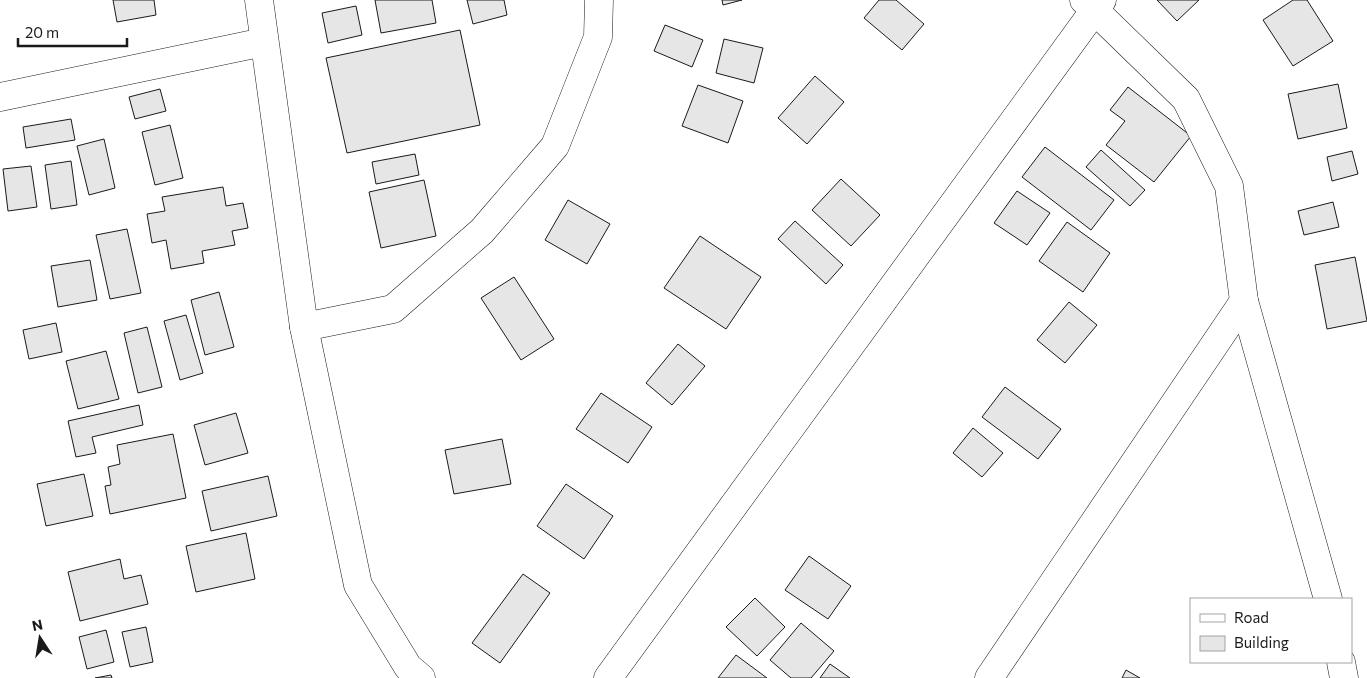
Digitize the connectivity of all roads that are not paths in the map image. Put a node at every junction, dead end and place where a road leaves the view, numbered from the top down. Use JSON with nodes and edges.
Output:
{"nodes":[{"id":1,"x":258,"y":0,"type":"edge"},
{"id":2,"x":599,"y":0,"type":"edge"},
{"id":3,"x":1093,"y":4,"type":"edge"},
{"id":4,"x":264,"y":42,"type":"junction"},
{"id":5,"x":0,"y":97,"type":"edge"},
{"id":6,"x":1244,"y":301,"type":"junction"},
{"id":7,"x":304,"y":327,"type":"junction"},
{"id":8,"x":1328,"y":598,"type":"edge"},
{"id":9,"x":1341,"y":663,"type":"edge"},
{"id":10,"x":422,"y":678,"type":"edge"},
{"id":11,"x":608,"y":678,"type":"edge"},
{"id":12,"x":989,"y":678,"type":"edge"},
{"id":13,"x":1344,"y":678,"type":"edge"}],
"edges":[{"from":1,"to":4,"type":"street"},
{"from":2,"to":7,"type":"street"},
{"from":3,"to":6,"type":"street"},
{"from":3,"to":11,"type":"street"},
{"from":4,"to":5,"type":"street"},
{"from":4,"to":7,"type":"street"},
{"from":6,"to":8,"type":"street"},
{"from":6,"to":12,"type":"street"},
{"from":7,"to":10,"type":"street"},
{"from":9,"to":13,"type":"street"}]}
